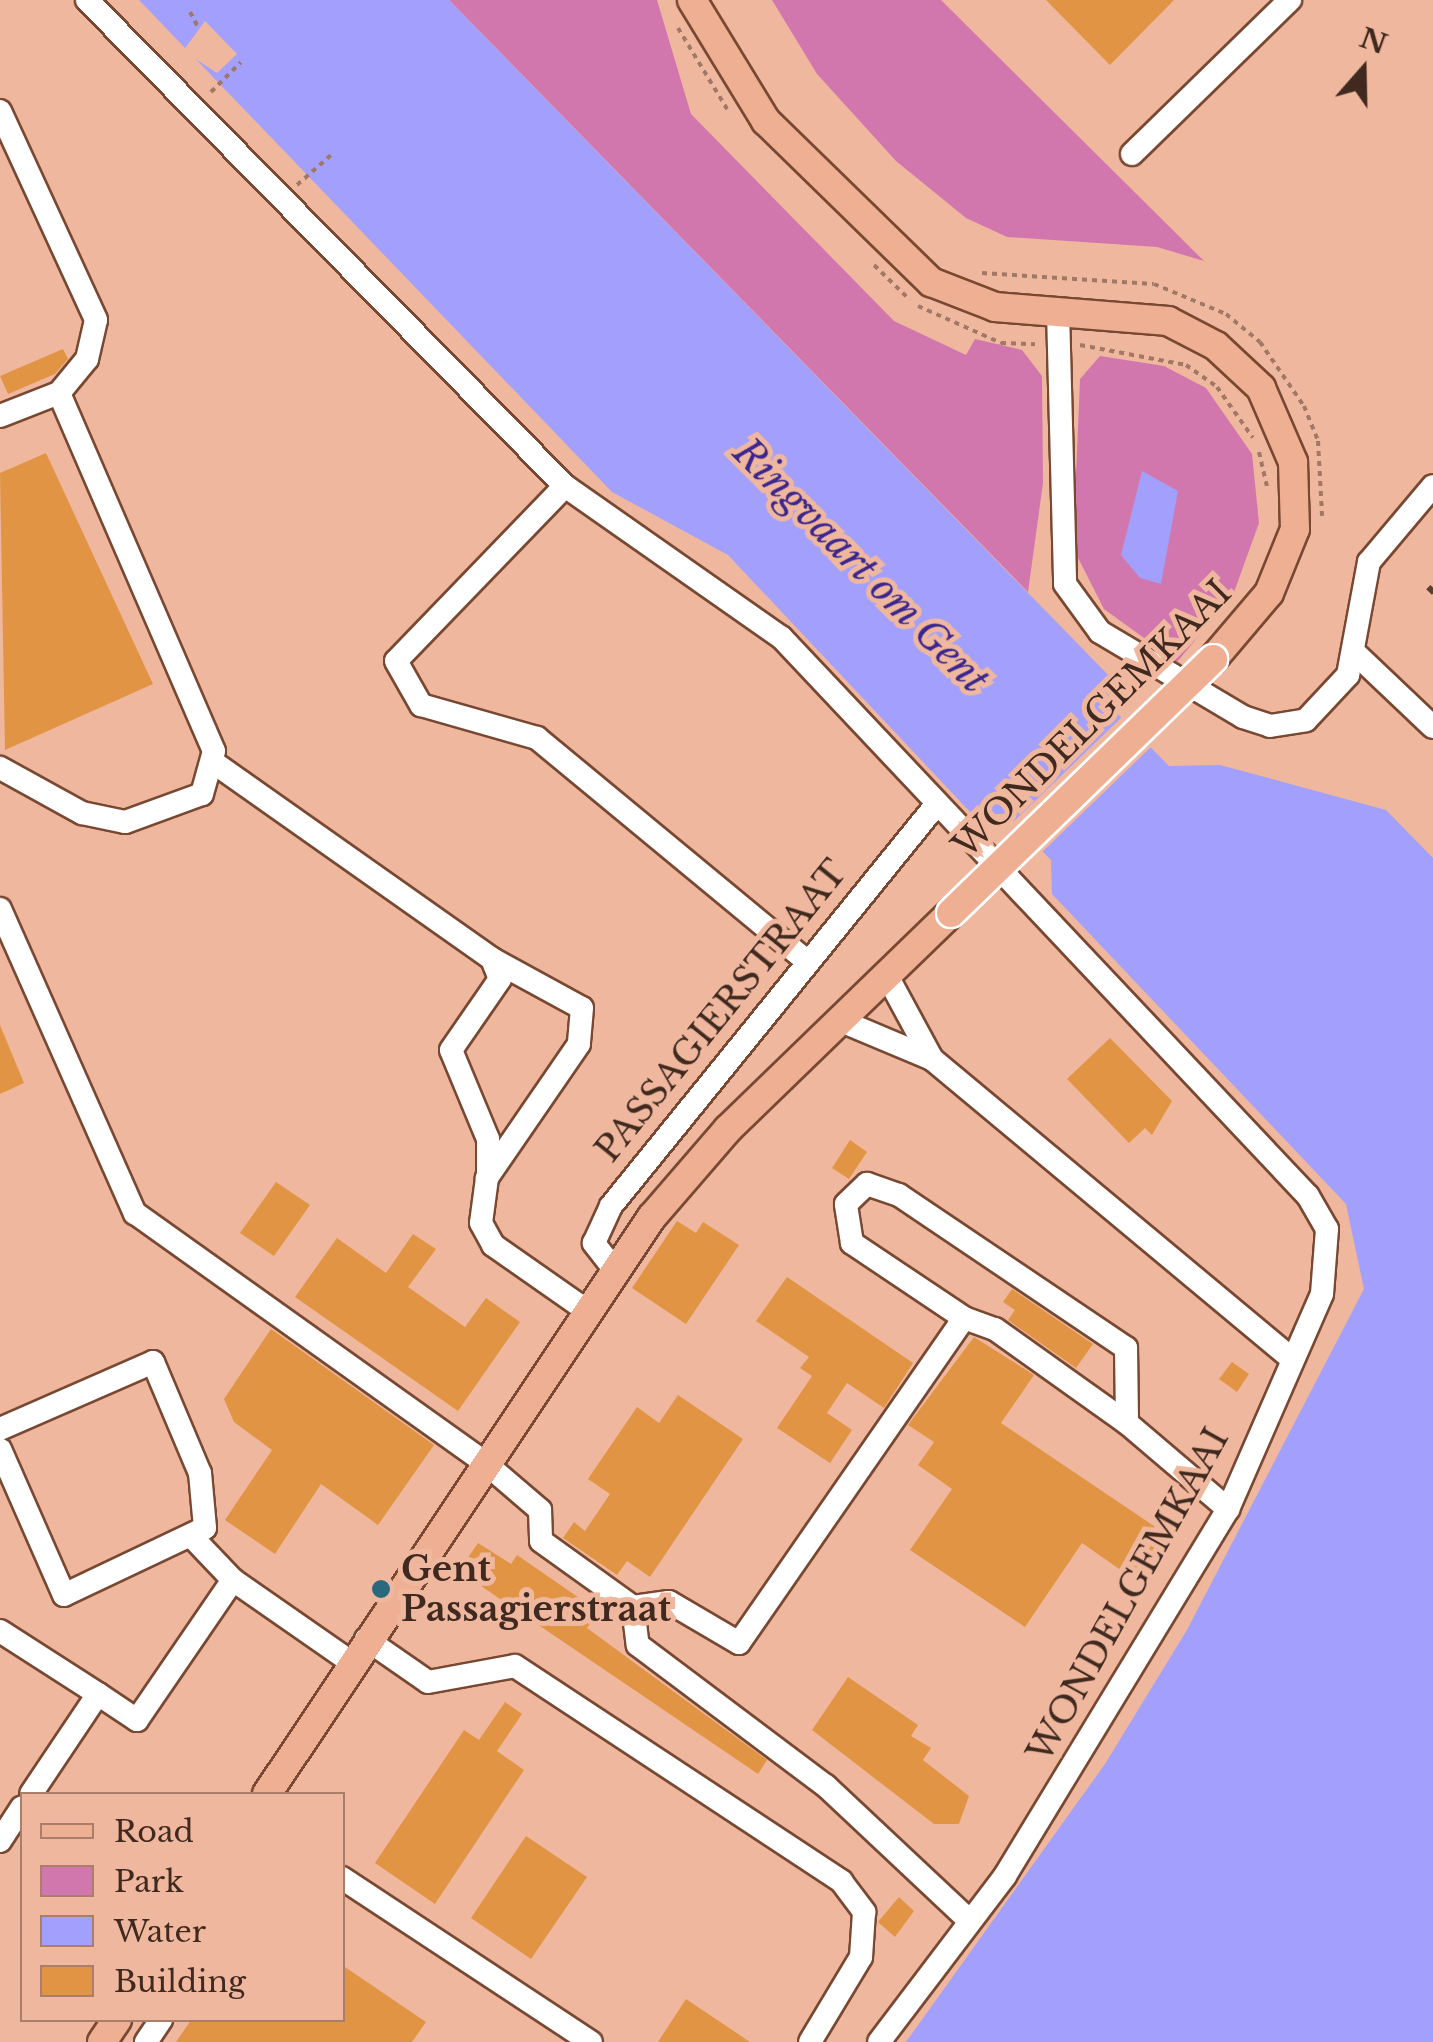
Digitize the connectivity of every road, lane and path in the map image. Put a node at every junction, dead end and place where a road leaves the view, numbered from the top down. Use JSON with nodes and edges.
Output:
{"nodes":[{"id":1,"x":87,"y":0,"type":"edge"},
{"id":2,"x":692,"y":0,"type":"edge"},
{"id":3,"x":1290,"y":0,"type":"edge"},
{"id":4,"x":190,"y":12,"type":"dead end"},
{"id":5,"x":200,"y":29,"type":"dead end"},
{"id":6,"x":241,"y":62,"type":"dead end"},
{"id":7,"x":211,"y":92,"type":"dead end"},
{"id":8,"x":0,"y":111,"type":"edge"},
{"id":9,"x":1132,"y":154,"type":"dead end"},
{"id":10,"x":331,"y":155,"type":"dead end"},
{"id":11,"x":294,"y":188,"type":"dead end"},
{"id":12,"x":965,"y":268,"type":"dead end"},
{"id":13,"x":1058,"y":279,"type":"dead end"},
{"id":14,"x":1058,"y":312,"type":"junction"},
{"id":15,"x":1058,"y":344,"type":"junction"},
{"id":16,"x":60,"y":393,"type":"junction"},
{"id":17,"x":0,"y":416,"type":"edge"},
{"id":18,"x":564,"y":486,"type":"junction"},
{"id":19,"x":1433,"y":486,"type":"edge"},
{"id":20,"x":1267,"y":504,"type":"dead end"},
{"id":21,"x":1356,"y":654,"type":"junction"},
{"id":22,"x":1433,"y":726,"type":"edge"},
{"id":23,"x":214,"y":762,"type":"junction"},
{"id":24,"x":0,"y":768,"type":"edge"},
{"id":25,"x":936,"y":805,"type":"junction"},
{"id":26,"x":0,"y":909,"type":"edge"},
{"id":27,"x":492,"y":958,"type":"junction"},
{"id":28,"x":804,"y":960,"type":"junction"},
{"id":29,"x":886,"y":974,"type":"junction"},
{"id":30,"x":840,"y":1020,"type":"junction"},
{"id":31,"x":932,"y":1058,"type":"junction"},
{"id":32,"x":488,"y":1178,"type":"junction"},
{"id":33,"x":614,"y":1269,"type":"junction"},
{"id":34,"x":586,"y":1310,"type":"junction"},
{"id":35,"x":964,"y":1318,"type":"junction"},
{"id":36,"x":1290,"y":1358,"type":"junction"},
{"id":37,"x":1127,"y":1423,"type":"junction"},
{"id":38,"x":0,"y":1429,"type":"edge"},
{"id":39,"x":0,"y":1449,"type":"edge"},
{"id":40,"x":484,"y":1462,"type":"junction"},
{"id":41,"x":1228,"y":1509,"type":"junction"},
{"id":42,"x":194,"y":1539,"type":"junction"},
{"id":43,"x":232,"y":1580,"type":"junction"},
{"id":44,"x":634,"y":1607,"type":"junction"},
{"id":45,"x":0,"y":1631,"type":"edge"},
{"id":46,"x":359,"y":1650,"type":"junction"},
{"id":47,"x":98,"y":1694,"type":"junction"},
{"id":48,"x":32,"y":1792,"type":"edge"},
{"id":49,"x":268,"y":1792,"type":"edge"},
{"id":50,"x":20,"y":1810,"type":"edge"},
{"id":51,"x":0,"y":1841,"type":"edge"},
{"id":52,"x":345,"y":1880,"type":"edge"},
{"id":53,"x":970,"y":1921,"type":"junction"},
{"id":54,"x":591,"y":2042,"type":"edge"},
{"id":55,"x":810,"y":2042,"type":"edge"},
{"id":56,"x":879,"y":2042,"type":"edge"}],
"edges":[{"from":1,"to":18,"type":"street","name":"WONDELGEMKAAI"},
{"from":2,"to":14,"type":"main road","name":"WONDELGEMKAAI"},
{"from":3,"to":9,"type":"street"},
{"from":4,"to":5,"type":"path"},
{"from":6,"to":7,"type":"path"},
{"from":8,"to":16,"type":"street"},
{"from":10,"to":11,"type":"path"},
{"from":12,"to":13,"type":"path"},
{"from":14,"to":15,"type":"street"},
{"from":14,"to":29,"type":"main road","name":"WONDELGEMKAAI","bridge":true},
{"from":15,"to":20,"type":"path"},
{"from":15,"to":21,"type":"street"},
{"from":16,"to":17,"type":"street"},
{"from":16,"to":23,"type":"street"},
{"from":18,"to":25,"type":"street","name":"WONDELGEMKAAI"},
{"from":18,"to":28,"type":"street"},
{"from":19,"to":21,"type":"street"},
{"from":21,"to":22,"type":"street"},
{"from":23,"to":24,"type":"street"},
{"from":23,"to":27,"type":"street"},
{"from":25,"to":28,"type":"street","name":"PASSAGIERSTRAAT"},
{"from":25,"to":36,"type":"street","name":"WONDELGEMKAAI"},
{"from":26,"to":40,"type":"street"},
{"from":27,"to":32,"type":"street"},
{"from":27,"to":32,"type":"street"},
{"from":28,"to":33,"type":"street","name":"PASSAGIERSTRAAT"},
{"from":29,"to":30,"type":"main road","name":"WONDELGEMKAAI"},
{"from":29,"to":31,"type":"street"},
{"from":30,"to":31,"type":"street"},
{"from":30,"to":33,"type":"main road","name":"WONDELGEMKAAI"},
{"from":31,"to":36,"type":"street"},
{"from":32,"to":34,"type":"street"},
{"from":33,"to":34,"type":"main road","name":"WONDELGEMKAAI"},
{"from":34,"to":40,"type":"main road","name":"WONDELGEMKAAI"},
{"from":35,"to":37,"type":"street"},
{"from":35,"to":37,"type":"street"},
{"from":35,"to":44,"type":"street"},
{"from":36,"to":41,"type":"street","name":"WONDELGEMKAAI"},
{"from":37,"to":41,"type":"street"},
{"from":38,"to":42,"type":"street"},
{"from":39,"to":42,"type":"street"},
{"from":40,"to":44,"type":"street"},
{"from":40,"to":46,"type":"main road","name":"WONDELGEMKAAI"},
{"from":41,"to":53,"type":"street","name":"WONDELGEMKAAI"},
{"from":42,"to":43,"type":"street"},
{"from":43,"to":46,"type":"street"},
{"from":43,"to":47,"type":"street"},
{"from":44,"to":53,"type":"street"},
{"from":45,"to":47,"type":"street"},
{"from":46,"to":49,"type":"main road","name":"WONDELGEMKAAI"},
{"from":46,"to":55,"type":"street"},
{"from":47,"to":48,"type":"street"},
{"from":50,"to":51,"type":"street"},
{"from":52,"to":54,"type":"street"},
{"from":53,"to":56,"type":"street","name":"WONDELGEMKAAI"}]}
